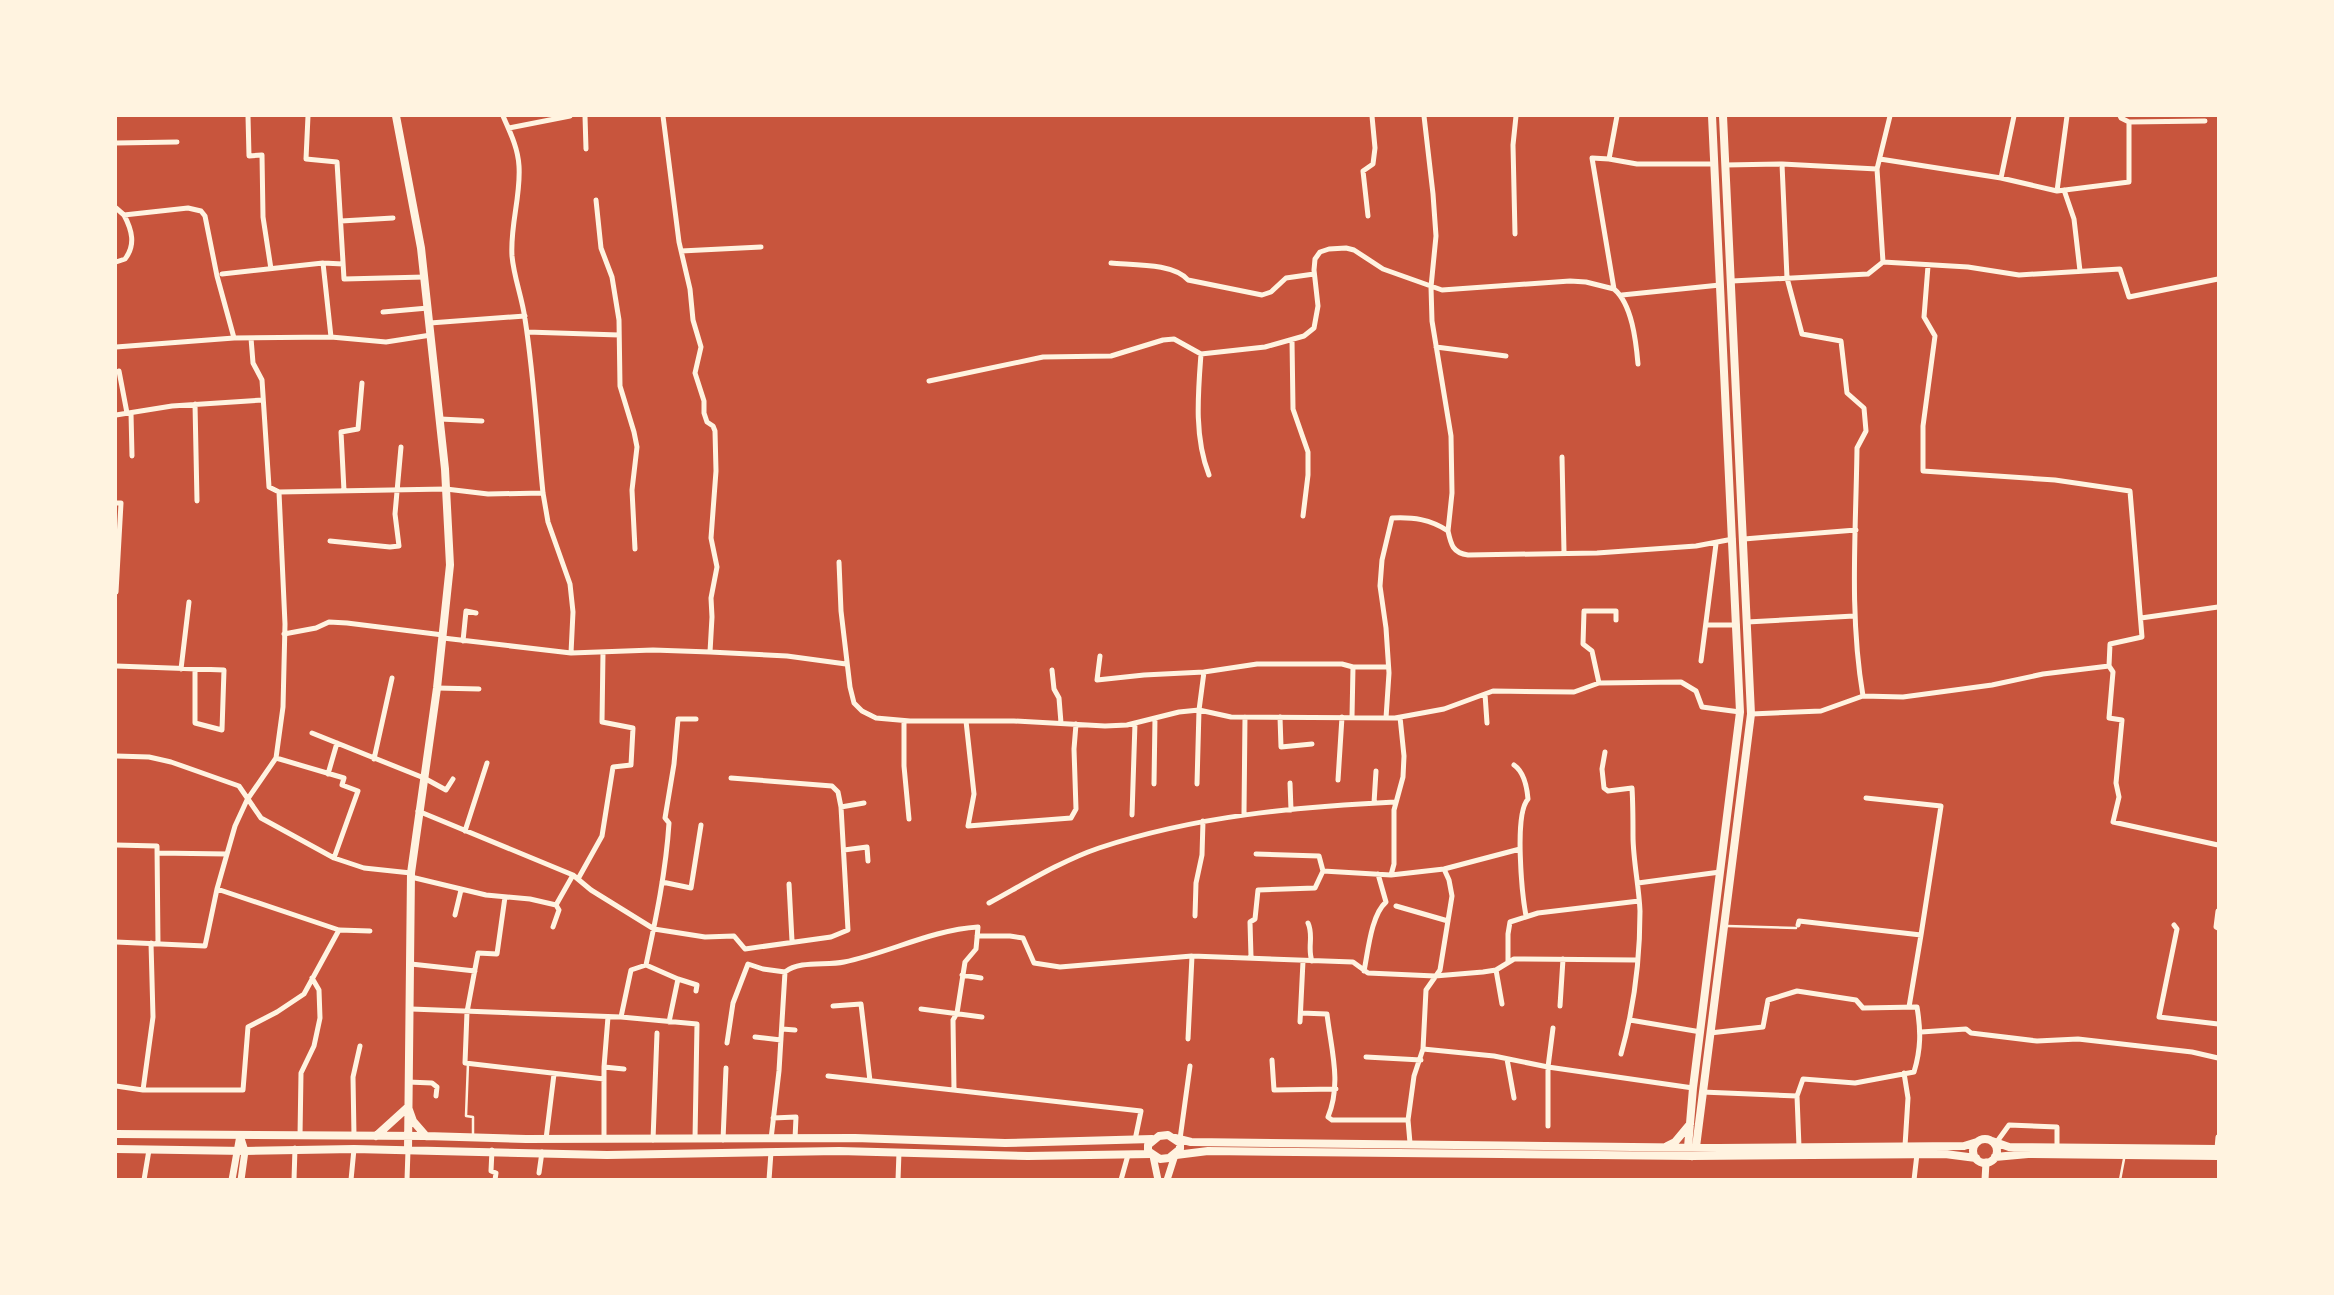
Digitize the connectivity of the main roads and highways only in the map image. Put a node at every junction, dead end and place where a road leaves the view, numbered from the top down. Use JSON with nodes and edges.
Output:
{"nodes":[{"id":1,"x":397,"y":116,"type":"edge"},
{"id":2,"x":1712,"y":116,"type":"edge"},
{"id":3,"x":1723,"y":116,"type":"edge"},
{"id":4,"x":1727,"y":207,"type":"junction"},
{"id":5,"x":1716,"y":208,"type":"junction"},
{"id":6,"x":1735,"y":580,"type":"junction"},
{"id":7,"x":1745,"y":580,"type":"junction"},
{"id":8,"x":1716,"y":899,"type":"junction"},
{"id":9,"x":1727,"y":901,"type":"junction"},
{"id":10,"x":1705,"y":1033,"type":"junction"},
{"id":11,"x":408,"y":1107,"type":"junction"},
{"id":12,"x":1694,"y":1125,"type":"junction"},
{"id":13,"x":116,"y":1134,"type":"edge"},
{"id":14,"x":376,"y":1136,"type":"junction"},
{"id":15,"x":408,"y":1136,"type":"junction"},
{"id":16,"x":426,"y":1136,"type":"junction"},
{"id":17,"x":1152,"y":1139,"type":"junction"},
{"id":18,"x":1177,"y":1139,"type":"junction"},
{"id":19,"x":1977,"y":1142,"type":"junction"},
{"id":20,"x":1994,"y":1142,"type":"junction"},
{"id":21,"x":1665,"y":1147,"type":"junction"},
{"id":22,"x":1719,"y":1148,"type":"junction"},
{"id":23,"x":116,"y":1149,"type":"edge"},
{"id":24,"x":408,"y":1150,"type":"junction"},
{"id":25,"x":1692,"y":1150,"type":"junction"},
{"id":26,"x":2218,"y":1151,"type":"edge"},
{"id":27,"x":1152,"y":1155,"type":"junction"},
{"id":28,"x":1175,"y":1155,"type":"junction"},
{"id":29,"x":1995,"y":1157,"type":"junction"},
{"id":30,"x":1976,"y":1158,"type":"junction"}],
"edges":[{"from":1,"to":11,"type":"main road"},
{"from":2,"to":5,"type":"main road"},
{"from":3,"to":4,"type":"main road"},
{"from":4,"to":5,"type":"main road"},
{"from":4,"to":7,"type":"main road"},
{"from":5,"to":6,"type":"main road"},
{"from":6,"to":7,"type":"main road"},
{"from":6,"to":8,"type":"main road"},
{"from":7,"to":9,"type":"main road"},
{"from":8,"to":9,"type":"main road"},
{"from":8,"to":10,"type":"main road"},
{"from":9,"to":10,"type":"main road"},
{"from":10,"to":12,"type":"main road"},
{"from":11,"to":14,"type":"main road"},
{"from":11,"to":15,"type":"main road"},
{"from":11,"to":16,"type":"main road"},
{"from":12,"to":21,"type":"main road"},
{"from":12,"to":22,"type":"main road"},
{"from":12,"to":25,"type":"main road"},
{"from":13,"to":14,"type":"main road"},
{"from":14,"to":15,"type":"main road"},
{"from":15,"to":16,"type":"main road"},
{"from":15,"to":24,"type":"main road"},
{"from":16,"to":17,"type":"main road"},
{"from":17,"to":18,"type":"main road"},
{"from":17,"to":27,"type":"main road"},
{"from":18,"to":21,"type":"main road"},
{"from":18,"to":28,"type":"main road"},
{"from":19,"to":20,"type":"main road"},
{"from":19,"to":22,"type":"main road"},
{"from":19,"to":30,"type":"main road"},
{"from":20,"to":26,"type":"main road"},
{"from":20,"to":29,"type":"main road"},
{"from":21,"to":25,"type":"main road"},
{"from":22,"to":25,"type":"main road"},
{"from":23,"to":24,"type":"main road"},
{"from":24,"to":27,"type":"main road"},
{"from":25,"to":28,"type":"main road"},
{"from":25,"to":30,"type":"main road"},
{"from":26,"to":29,"type":"main road"},
{"from":27,"to":28,"type":"main road"},
{"from":29,"to":30,"type":"main road"}]}
